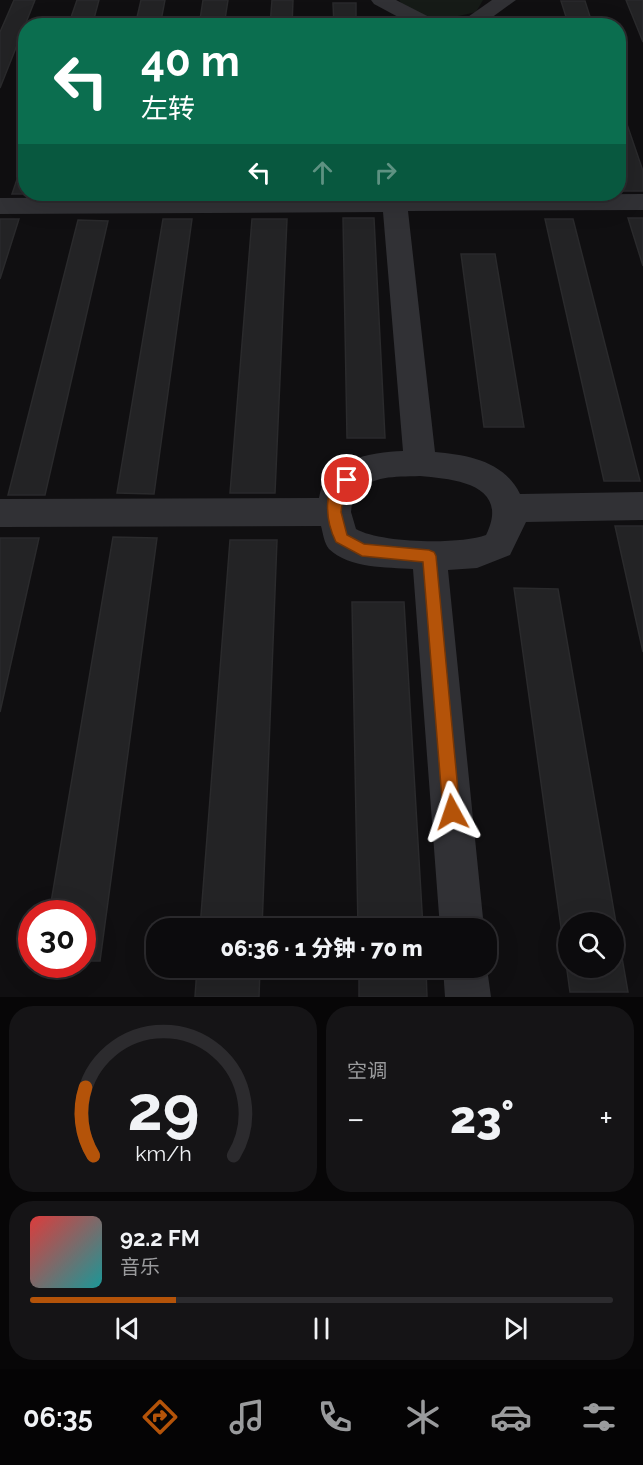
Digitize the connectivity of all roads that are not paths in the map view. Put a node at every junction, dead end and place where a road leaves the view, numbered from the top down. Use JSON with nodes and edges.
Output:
{"nodes":[{"id":1,"x":381,"y":0,"type":"edge"},
{"id":2,"x":506,"y":0,"type":"edge"},
{"id":3,"x":416,"y":18,"type":"edge"},
{"id":4,"x":478,"y":18,"type":"edge"},
{"id":5,"x":438,"y":201,"type":"edge"},
{"id":6,"x":602,"y":201,"type":"edge"},
{"id":7,"x":643,"y":202,"type":"edge"},
{"id":8,"x":395,"y":204,"type":"junction"},
{"id":9,"x":0,"y":207,"type":"edge"},
{"id":10,"x":420,"y":463,"type":"junction"},
{"id":11,"x":643,"y":506,"type":"edge"},
{"id":12,"x":507,"y":508,"type":"junction"},
{"id":13,"x":334,"y":512,"type":"junction"},
{"id":14,"x":0,"y":513,"type":"edge"},
{"id":15,"x":429,"y":556,"type":"junction"},
{"id":16,"x":461,"y":918,"type":"edge"},
{"id":17,"x":467,"y":978,"type":"edge"},
{"id":18,"x":468,"y":997,"type":"edge"}],
"edges":[{"from":1,"to":3,"type":"street"},
{"from":2,"to":4,"type":"street"},
{"from":5,"to":8,"type":"street"},
{"from":6,"to":7,"type":"street"},
{"from":8,"to":9,"type":"street"},
{"from":8,"to":10,"type":"street"},
{"from":10,"to":12,"type":"street"},
{"from":10,"to":13,"type":"street"},
{"from":11,"to":12,"type":"street"},
{"from":12,"to":15,"type":"street"},
{"from":13,"to":14,"type":"street"},
{"from":13,"to":15,"type":"street"},
{"from":15,"to":16,"type":"street"},
{"from":17,"to":18,"type":"street"}]}
